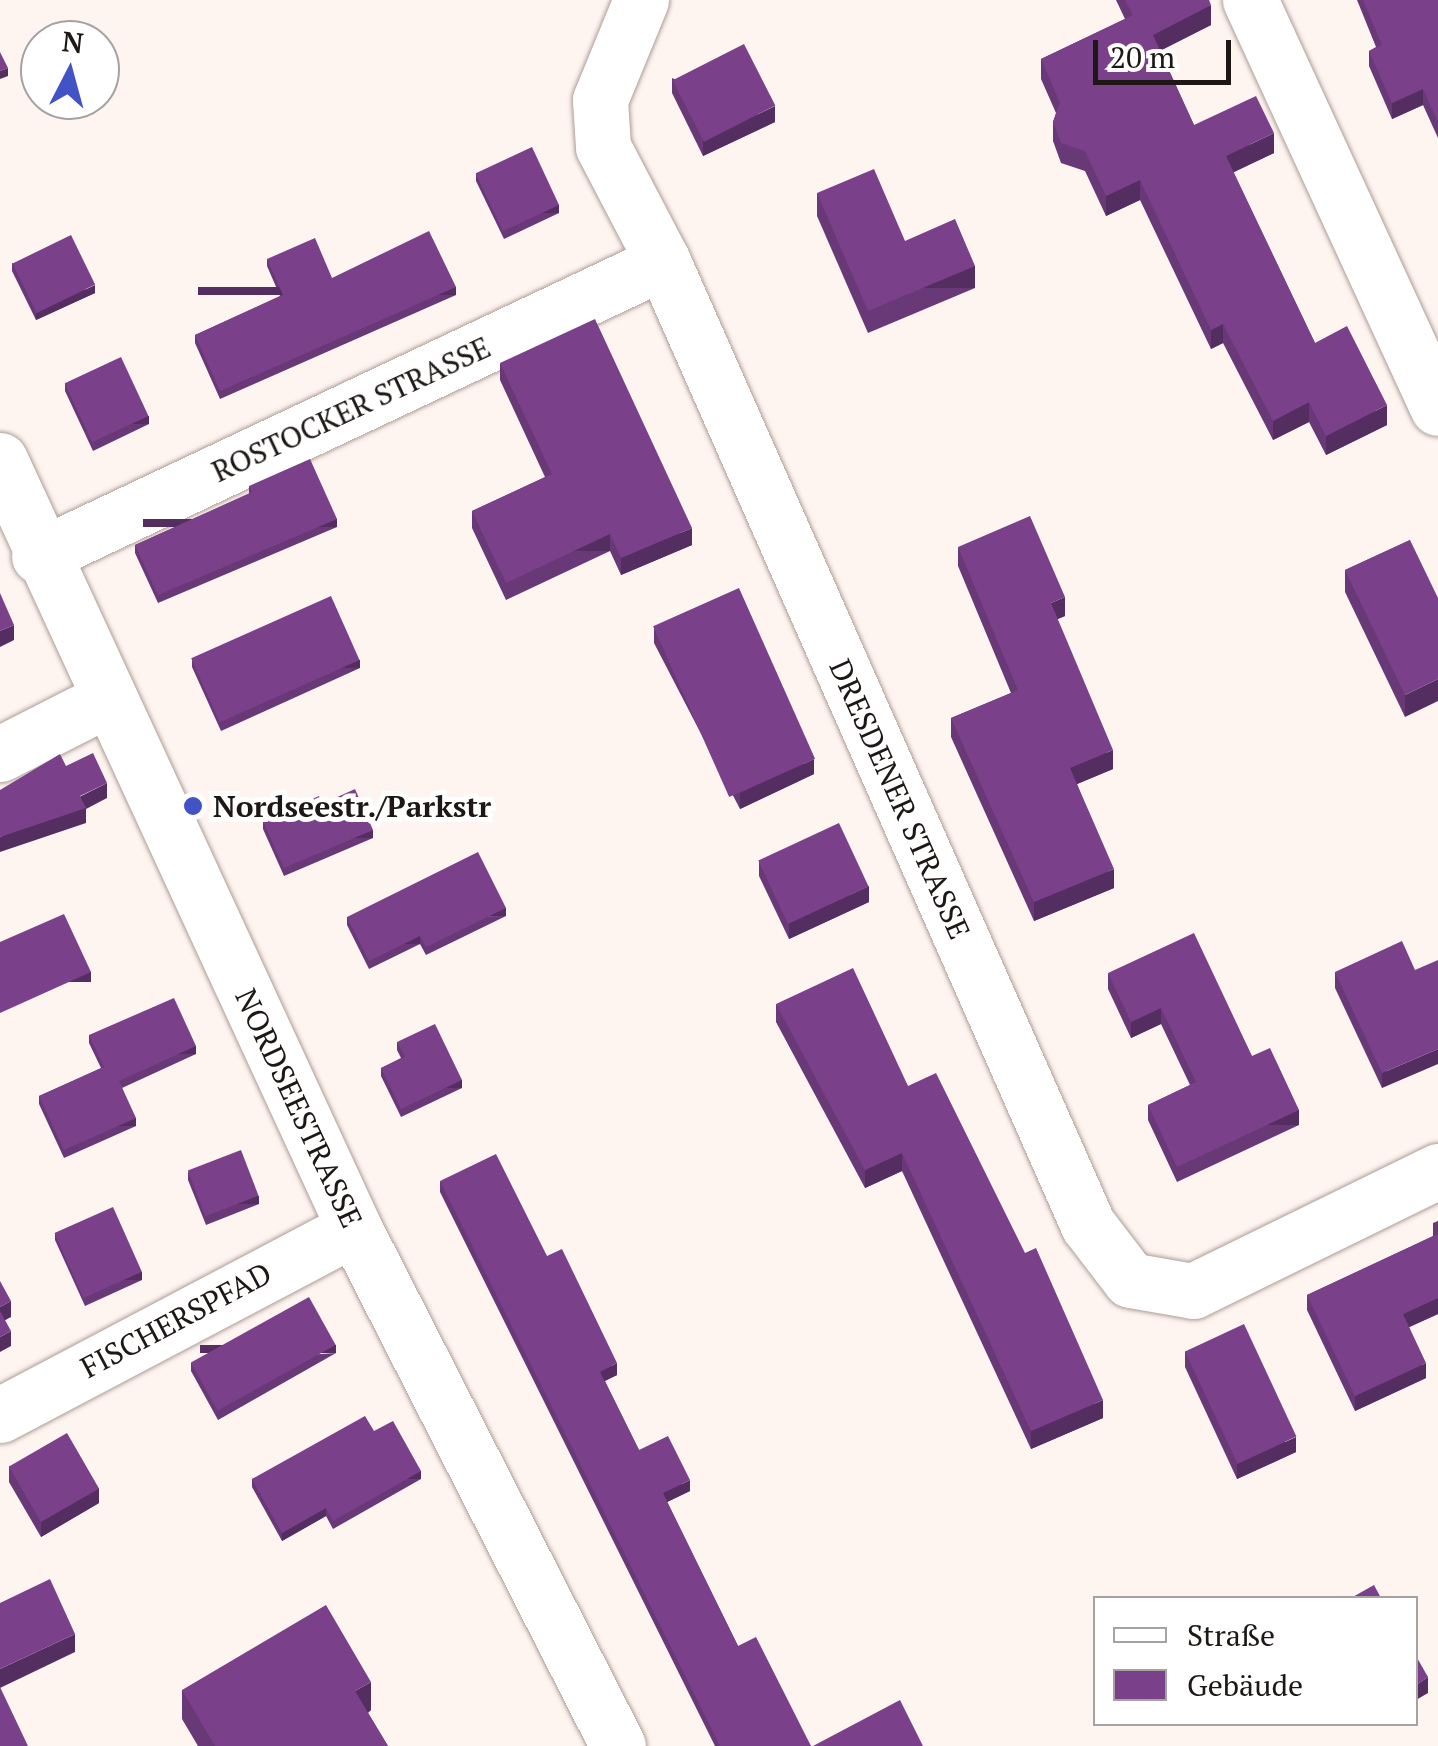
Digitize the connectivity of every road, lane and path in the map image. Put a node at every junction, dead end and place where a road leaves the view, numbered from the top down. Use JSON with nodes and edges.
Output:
{"nodes":[{"id":1,"x":640,"y":0,"type":"edge"},
{"id":2,"x":1250,"y":0,"type":"edge"},
{"id":3,"x":663,"y":262,"type":"junction"},
{"id":4,"x":1438,"y":408,"type":"edge"},
{"id":5,"x":0,"y":460,"type":"edge"},
{"id":6,"x":38,"y":556,"type":"junction"},
{"id":7,"x":108,"y":699,"type":"junction"},
{"id":8,"x":0,"y":754,"type":"edge"},
{"id":9,"x":1438,"y":1171,"type":"edge"},
{"id":10,"x":354,"y":1228,"type":"junction"},
{"id":11,"x":0,"y":1415,"type":"edge"},
{"id":12,"x":618,"y":1746,"type":"edge"}],
"edges":[{"from":1,"to":3,"type":"street","name":"DRESDENER STRASSE"},
{"from":2,"to":4,"type":"street"},
{"from":3,"to":6,"type":"street","name":"ROSTOCKER STRASSE"},
{"from":3,"to":9,"type":"street","name":"DRESDENER STRASSE"},
{"from":5,"to":6,"type":"street","name":"NORDSEESTRASSE"},
{"from":6,"to":7,"type":"street","name":"NORDSEESTRASSE"},
{"from":7,"to":8,"type":"street"},
{"from":7,"to":10,"type":"street","name":"NORDSEESTRASSE"},
{"from":10,"to":11,"type":"street","name":"FISCHERSPFAD"},
{"from":10,"to":12,"type":"street","name":"NORDSEESTRASSE"}]}
